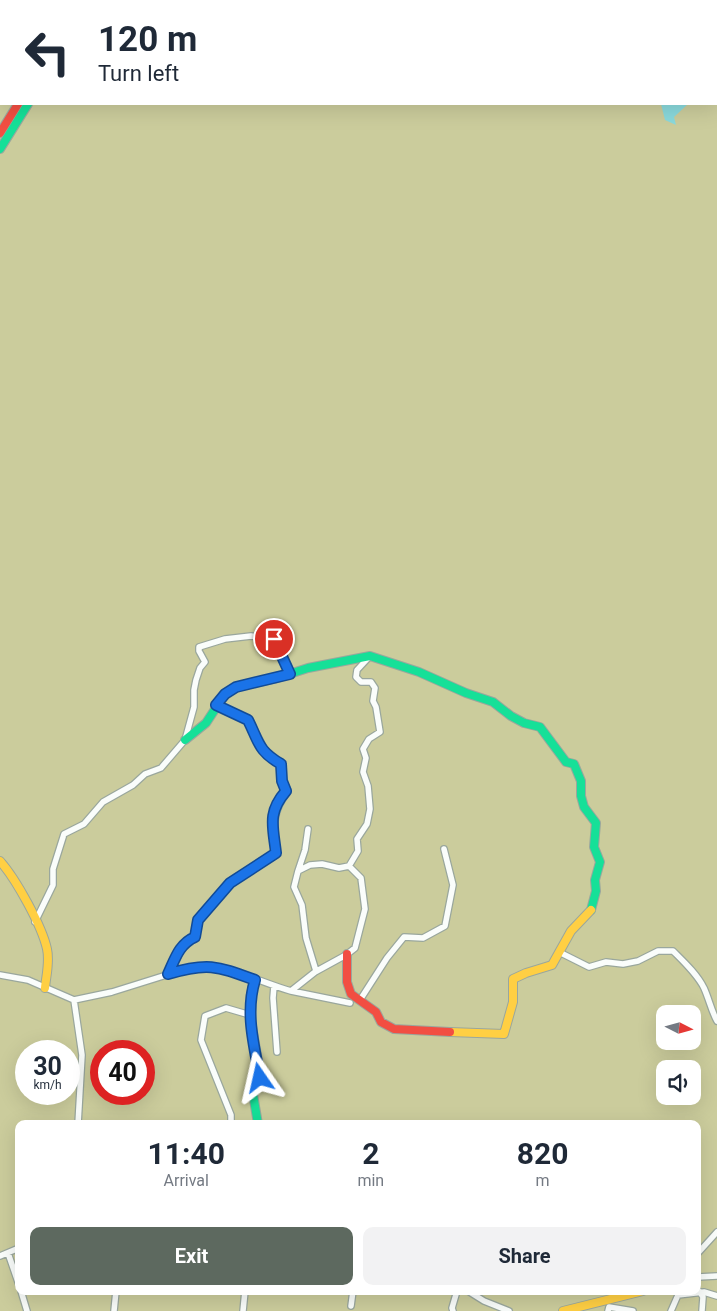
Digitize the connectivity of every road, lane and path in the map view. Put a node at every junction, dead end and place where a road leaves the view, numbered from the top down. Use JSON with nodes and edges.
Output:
{"nodes":[{"id":1,"x":17,"y":105,"type":"edge"},
{"id":2,"x":27,"y":105,"type":"edge"},
{"id":3,"x":0,"y":133,"type":"edge"},
{"id":4,"x":0,"y":149,"type":"edge"},
{"id":5,"x":370,"y":656,"type":"junction"},
{"id":6,"x":290,"y":674,"type":"junction"},
{"id":7,"x":216,"y":705,"type":"junction"},
{"id":8,"x":185,"y":740,"type":"junction"},
{"id":9,"x":308,"y":829,"type":"dead end"},
{"id":10,"x":444,"y":849,"type":"dead end"},
{"id":11,"x":0,"y":861,"type":"edge"},
{"id":12,"x":349,"y":866,"type":"junction"},
{"id":13,"x":298,"y":871,"type":"junction"},
{"id":14,"x":35,"y":922,"type":"junction"},
{"id":15,"x":559,"y":952,"type":"junction"},
{"id":16,"x":348,"y":954,"type":"junction"},
{"id":17,"x":316,"y":971,"type":"junction"},
{"id":18,"x":168,"y":974,"type":"junction"},
{"id":19,"x":0,"y":975,"type":"edge"},
{"id":20,"x":255,"y":980,"type":"junction"},
{"id":21,"x":274,"y":986,"type":"junction"},
{"id":22,"x":45,"y":988,"type":"junction"},
{"id":23,"x":291,"y":991,"type":"junction"},
{"id":24,"x":74,"y":1000,"type":"junction"},
{"id":25,"x":360,"y":1000,"type":"junction"},
{"id":26,"x":350,"y":1003,"type":"dead end"},
{"id":27,"x":250,"y":1015,"type":"junction"},
{"id":28,"x":717,"y":1021,"type":"edge"},
{"id":29,"x":277,"y":1052,"type":"dead end"},
{"id":30,"x":78,"y":1120,"type":"edge"},
{"id":31,"x":232,"y":1120,"type":"edge"},
{"id":32,"x":257,"y":1120,"type":"edge"},
{"id":33,"x":717,"y":1232,"type":"edge"},
{"id":34,"x":15,"y":1250,"type":"edge"},
{"id":35,"x":701,"y":1250,"type":"edge"},
{"id":36,"x":8,"y":1253,"type":"junction"},
{"id":37,"x":0,"y":1256,"type":"edge"},
{"id":38,"x":15,"y":1273,"type":"edge"},
{"id":39,"x":701,"y":1277,"type":"edge"},
{"id":40,"x":715,"y":1277,"type":"edge"},
{"id":41,"x":701,"y":1292,"type":"edge"},
{"id":42,"x":701,"y":1293,"type":"edge"},
{"id":43,"x":22,"y":1295,"type":"edge"},
{"id":44,"x":116,"y":1295,"type":"edge"},
{"id":45,"x":245,"y":1295,"type":"edge"},
{"id":46,"x":352,"y":1295,"type":"edge"},
{"id":47,"x":456,"y":1295,"type":"edge"},
{"id":48,"x":474,"y":1295,"type":"edge"},
{"id":49,"x":620,"y":1295,"type":"edge"},
{"id":50,"x":676,"y":1295,"type":"edge"},
{"id":51,"x":717,"y":1296,"type":"edge"},
{"id":52,"x":351,"y":1306,"type":"dead end"},
{"id":53,"x":594,"y":1307,"type":"edge"},
{"id":54,"x":27,"y":1311,"type":"edge"},
{"id":55,"x":114,"y":1311,"type":"edge"},
{"id":56,"x":243,"y":1311,"type":"edge"},
{"id":57,"x":453,"y":1311,"type":"edge"},
{"id":58,"x":509,"y":1311,"type":"edge"},
{"id":59,"x":564,"y":1311,"type":"edge"},
{"id":60,"x":608,"y":1311,"type":"edge"},
{"id":61,"x":633,"y":1311,"type":"edge"},
{"id":62,"x":671,"y":1311,"type":"edge"},
{"id":63,"x":702,"y":1311,"type":"edge"}],
"edges":[{"from":1,"to":3,"type":"street"},
{"from":2,"to":4,"type":"street"},
{"from":5,"to":6,"type":"street"},
{"from":5,"to":12,"type":"street"},
{"from":5,"to":15,"type":"street"},
{"from":6,"to":7,"type":"street"},
{"from":6,"to":8,"type":"street"},
{"from":7,"to":8,"type":"street"},
{"from":7,"to":18,"type":"street"},
{"from":8,"to":14,"type":"street"},
{"from":9,"to":13,"type":"street"},
{"from":10,"to":25,"type":"street"},
{"from":11,"to":14,"type":"street"},
{"from":12,"to":13,"type":"street"},
{"from":12,"to":16,"type":"street"},
{"from":13,"to":17,"type":"street"},
{"from":14,"to":22,"type":"street"},
{"from":15,"to":25,"type":"street"},
{"from":15,"to":28,"type":"street"},
{"from":16,"to":17,"type":"street"},
{"from":16,"to":25,"type":"street"},
{"from":17,"to":23,"type":"street"},
{"from":18,"to":20,"type":"street"},
{"from":18,"to":24,"type":"street"},
{"from":19,"to":22,"type":"street"},
{"from":20,"to":21,"type":"street"},
{"from":20,"to":27,"type":"street"},
{"from":21,"to":23,"type":"street"},
{"from":21,"to":29,"type":"street"},
{"from":22,"to":24,"type":"street"},
{"from":23,"to":26,"type":"street"},
{"from":24,"to":30,"type":"street"},
{"from":27,"to":31,"type":"street"},
{"from":27,"to":32,"type":"street"},
{"from":33,"to":35,"type":"street"},
{"from":34,"to":36,"type":"street"},
{"from":36,"to":37,"type":"street"},
{"from":36,"to":38,"type":"street"},
{"from":39,"to":40,"type":"street"},
{"from":41,"to":51,"type":"street"},
{"from":42,"to":63,"type":"street"},
{"from":43,"to":54,"type":"street"},
{"from":44,"to":55,"type":"street"},
{"from":45,"to":56,"type":"street"},
{"from":46,"to":52,"type":"street"},
{"from":47,"to":57,"type":"street"},
{"from":48,"to":58,"type":"street"},
{"from":49,"to":53,"type":"street"},
{"from":50,"to":62,"type":"street"},
{"from":53,"to":59,"type":"street"},
{"from":60,"to":61,"type":"street"}]}
